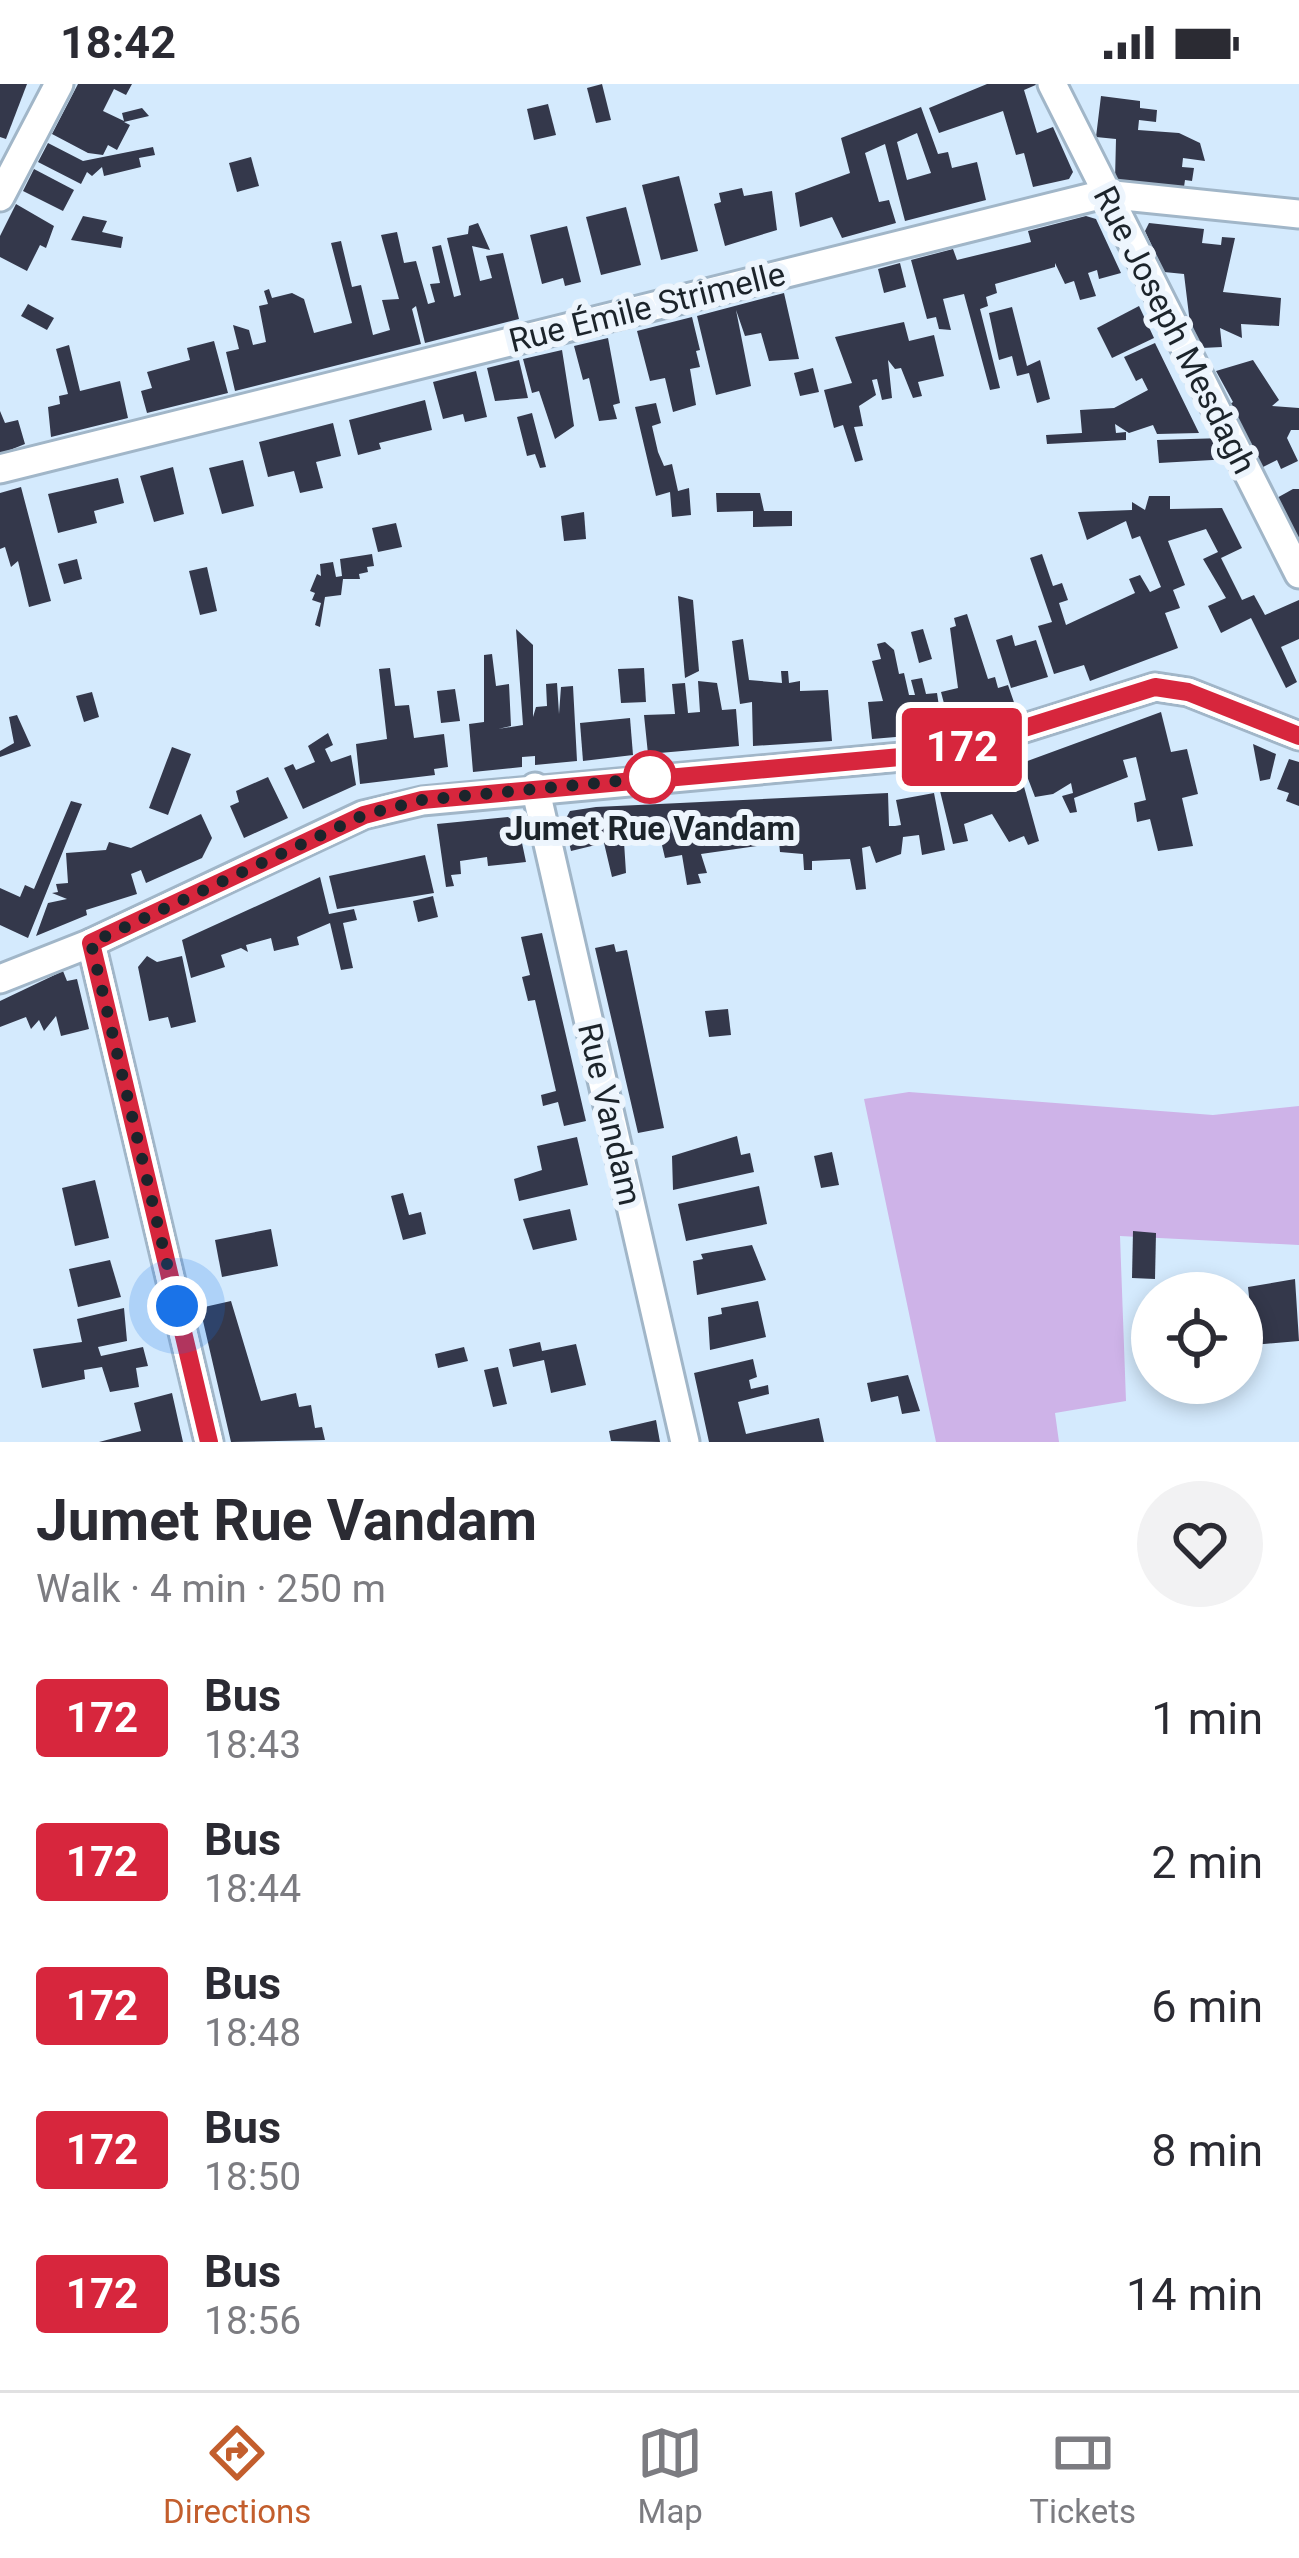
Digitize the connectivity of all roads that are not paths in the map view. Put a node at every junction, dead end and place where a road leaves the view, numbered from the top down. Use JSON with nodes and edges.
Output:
{"nodes":[{"id":1,"x":59,"y":84,"type":"edge"},
{"id":2,"x":1052,"y":84,"type":"edge"},
{"id":3,"x":1104,"y":194,"type":"junction"},
{"id":4,"x":0,"y":197,"type":"edge"},
{"id":5,"x":1299,"y":214,"type":"edge"},
{"id":6,"x":0,"y":469,"type":"edge"},
{"id":7,"x":1299,"y":574,"type":"edge"},
{"id":8,"x":1299,"y":736,"type":"edge"},
{"id":9,"x":535,"y":787,"type":"junction"},
{"id":10,"x":91,"y":943,"type":"junction"},
{"id":11,"x":0,"y":979,"type":"edge"},
{"id":12,"x":209,"y":1442,"type":"edge"},
{"id":13,"x":686,"y":1442,"type":"edge"}],
"edges":[{"from":1,"to":4,"type":"street"},
{"from":2,"to":3,"type":"street","name":"Rue Joseph Mesdagh"},
{"from":3,"to":5,"type":"street","name":"Rue Émile Strimelle"},
{"from":3,"to":6,"type":"street","name":"Rue Émile Strimelle"},
{"from":3,"to":7,"type":"street","name":"Rue Joseph Mesdagh"},
{"from":8,"to":9,"type":"street"},
{"from":9,"to":10,"type":"street"},
{"from":9,"to":13,"type":"street","name":"Rue Vandam"},
{"from":10,"to":11,"type":"street"},
{"from":10,"to":12,"type":"street"}]}
